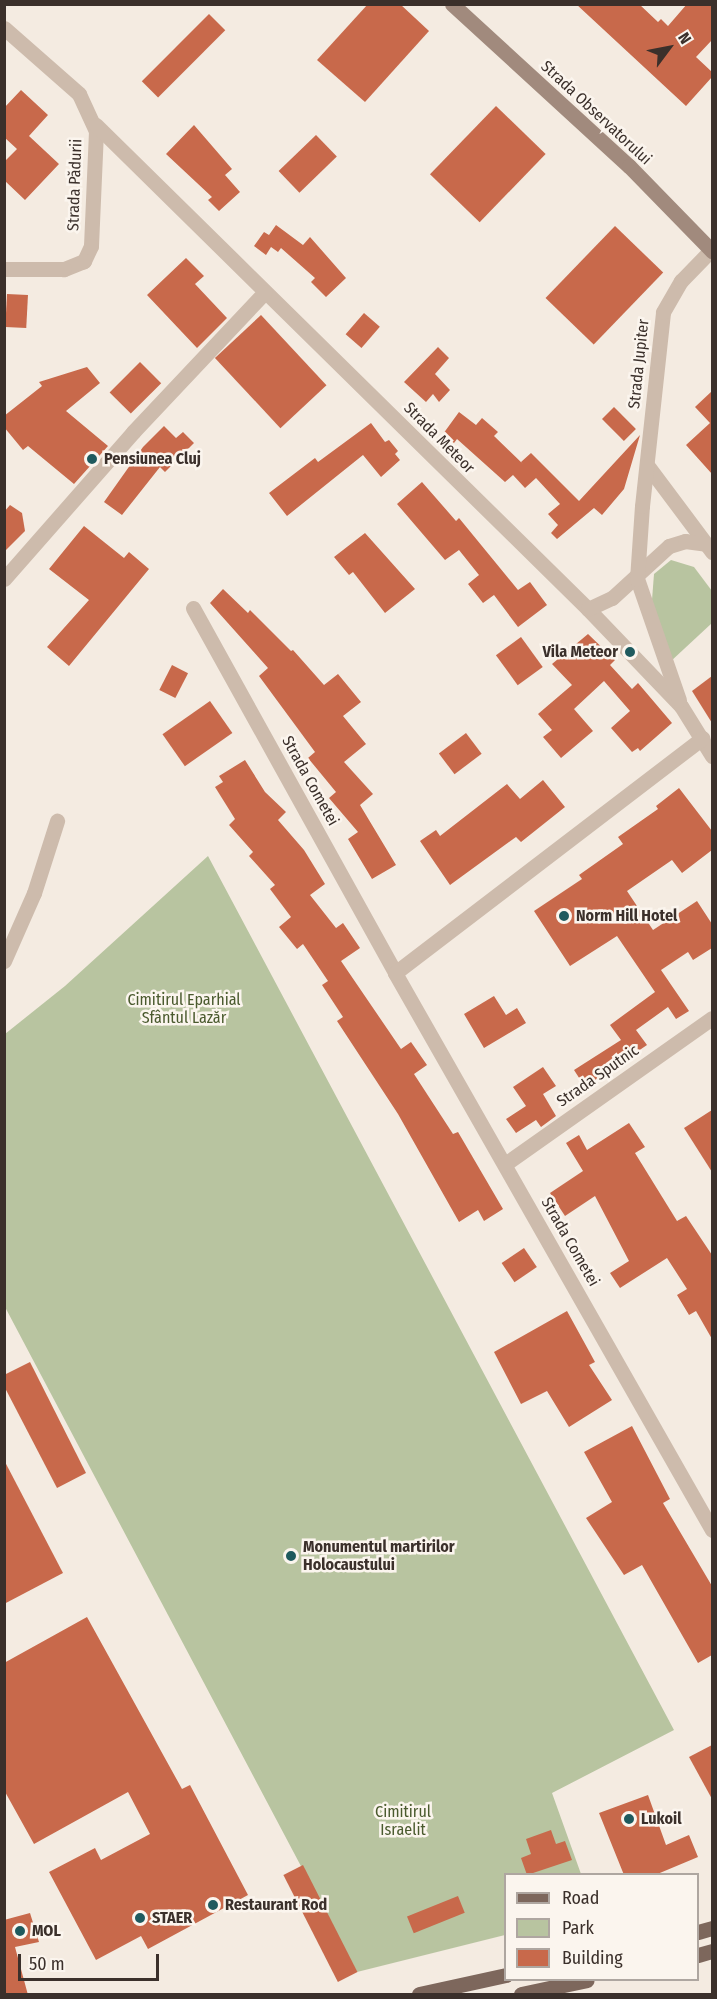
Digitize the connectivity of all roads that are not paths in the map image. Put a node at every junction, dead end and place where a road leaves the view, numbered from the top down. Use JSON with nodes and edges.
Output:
{"nodes":[{"id":1,"x":452,"y":4,"type":"edge"},
{"id":2,"x":4,"y":28,"type":"edge"},
{"id":3,"x":96,"y":125,"type":"junction"},
{"id":4,"x":712,"y":250,"type":"edge"},
{"id":5,"x":4,"y":269,"type":"edge"},
{"id":6,"x":265,"y":292,"type":"junction"},
{"id":7,"x":647,"y":465,"type":"junction"},
{"id":8,"x":709,"y":548,"type":"edge"},
{"id":9,"x":4,"y":579,"type":"edge"},
{"id":10,"x":637,"y":579,"type":"junction"},
{"id":11,"x":193,"y":608,"type":"dead end"},
{"id":12,"x":588,"y":609,"type":"junction"},
{"id":13,"x":681,"y":706,"type":"junction"},
{"id":14,"x":702,"y":738,"type":"junction"},
{"id":15,"x":712,"y":756,"type":"edge"},
{"id":16,"x":57,"y":821,"type":"dead end"},
{"id":17,"x":4,"y":961,"type":"edge"},
{"id":18,"x":395,"y":973,"type":"junction"},
{"id":19,"x":712,"y":1018,"type":"edge"},
{"id":20,"x":505,"y":1164,"type":"junction"},
{"id":21,"x":712,"y":1530,"type":"edge"},
{"id":22,"x":504,"y":1975,"type":"edge"},
{"id":23,"x":582,"y":1981,"type":"edge"},
{"id":24,"x":525,"y":1994,"type":"edge"},
{"id":25,"x":419,"y":1995,"type":"edge"}],
"edges":[{"from":1,"to":4,"type":"main road","name":"Strada Observatorului"},
{"from":2,"to":3,"type":"street","name":"Strada Pădurii"},
{"from":3,"to":5,"type":"street","name":"Strada Pădurii"},
{"from":3,"to":6,"type":"street","name":"Strada Meteor"},
{"from":4,"to":7,"type":"street","name":"Strada Jupiter"},
{"from":6,"to":9,"type":"street"},
{"from":6,"to":12,"type":"street","name":"Strada Meteor"},
{"from":7,"to":8,"type":"street"},
{"from":7,"to":10,"type":"street","name":"Strada Jupiter"},
{"from":8,"to":10,"type":"street"},
{"from":10,"to":12,"type":"street"},
{"from":10,"to":13,"type":"street","name":"Strada Jupiter"},
{"from":11,"to":18,"type":"street","name":"Strada Cometei"},
{"from":12,"to":13,"type":"street","name":"Strada Meteor"},
{"from":13,"to":14,"type":"street","name":"Strada Meteor"},
{"from":14,"to":15,"type":"street","name":"Strada Meteor"},
{"from":14,"to":18,"type":"street"},
{"from":16,"to":17,"type":"street"},
{"from":18,"to":20,"type":"street","name":"Strada Cometei"},
{"from":19,"to":20,"type":"street","name":"Strada Sputnic"},
{"from":20,"to":21,"type":"street","name":"Strada Cometei"},
{"from":22,"to":25,"type":"main road"},
{"from":23,"to":24,"type":"main road"}]}
